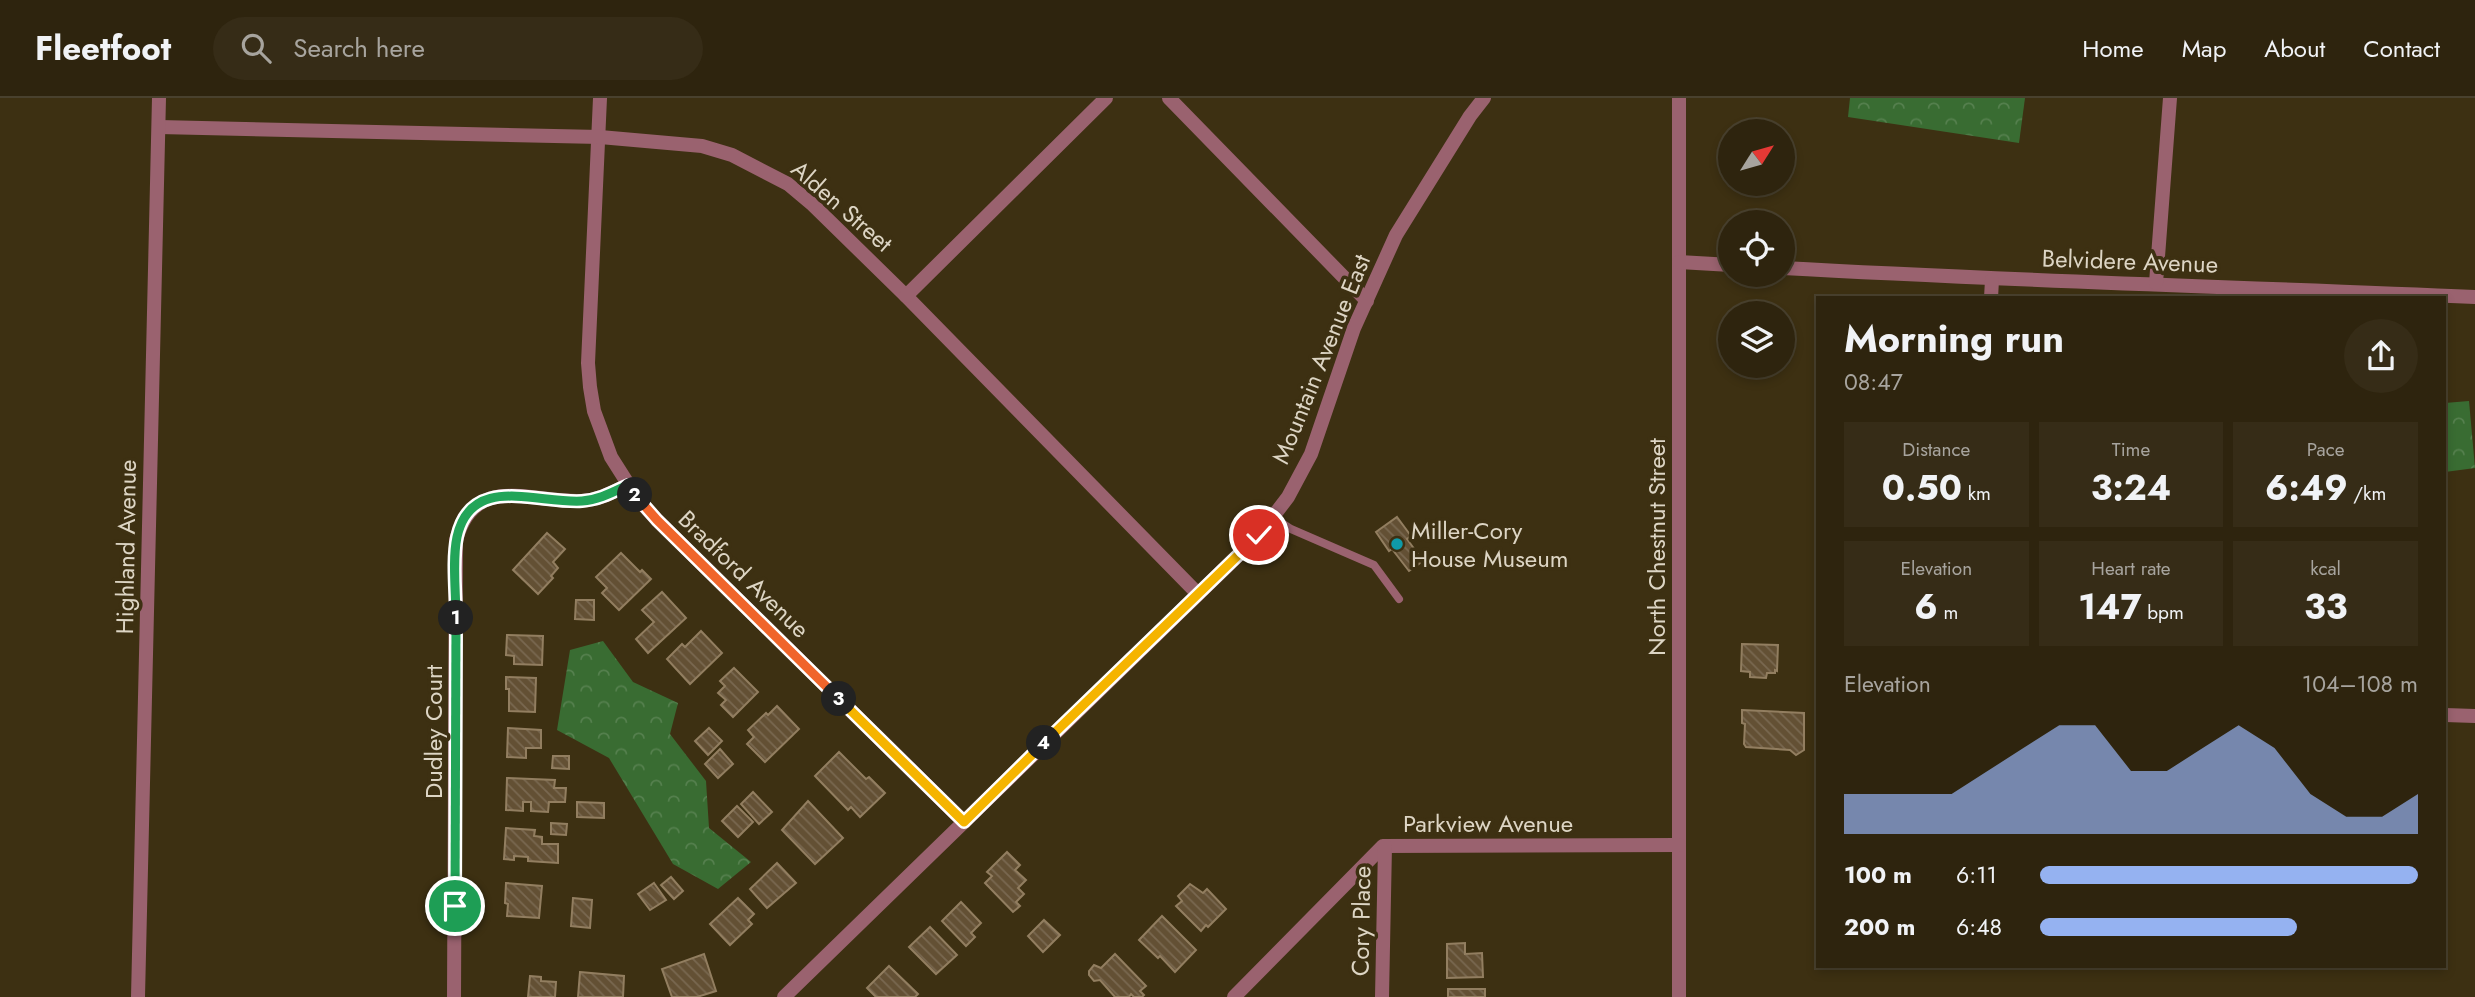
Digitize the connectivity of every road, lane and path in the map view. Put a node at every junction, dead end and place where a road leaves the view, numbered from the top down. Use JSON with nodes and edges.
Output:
{"nodes":[{"id":1,"x":159,"y":98,"type":"edge"},
{"id":2,"x":600,"y":98,"type":"edge"},
{"id":3,"x":1106,"y":98,"type":"edge"},
{"id":4,"x":1168,"y":98,"type":"edge"},
{"id":5,"x":1484,"y":98,"type":"edge"},
{"id":6,"x":1679,"y":98,"type":"edge"},
{"id":7,"x":2170,"y":98,"type":"edge"},
{"id":8,"x":159,"y":127,"type":"junction"},
{"id":9,"x":600,"y":137,"type":"junction"},
{"id":10,"x":1679,"y":262,"type":"junction"},
{"id":11,"x":1718,"y":264,"type":"edge"},
{"id":12,"x":1795,"y":269,"type":"edge"},
{"id":13,"x":1992,"y":279,"type":"junction"},
{"id":14,"x":2156,"y":284,"type":"junction"},
{"id":15,"x":906,"y":296,"type":"junction"},
{"id":16,"x":1991,"y":296,"type":"edge"},
{"id":17,"x":2475,"y":297,"type":"edge"},
{"id":18,"x":1367,"y":301,"type":"junction"},
{"id":19,"x":628,"y":485,"type":"junction"},
{"id":20,"x":1273,"y":517,"type":"junction"},
{"id":21,"x":1198,"y":594,"type":"junction"},
{"id":22,"x":1399,"y":599,"type":"dead end"},
{"id":23,"x":2446,"y":715,"type":"edge"},
{"id":24,"x":2475,"y":716,"type":"edge"},
{"id":25,"x":964,"y":822,"type":"junction"},
{"id":26,"x":1679,"y":845,"type":"junction"},
{"id":27,"x":1385,"y":846,"type":"junction"},
{"id":28,"x":138,"y":997,"type":"edge"},
{"id":29,"x":454,"y":997,"type":"edge"},
{"id":30,"x":784,"y":997,"type":"edge"},
{"id":31,"x":1234,"y":997,"type":"edge"},
{"id":32,"x":1381,"y":997,"type":"edge"},
{"id":33,"x":1679,"y":997,"type":"edge"}],
"edges":[{"from":1,"to":8,"type":"street","name":"Highland Avenue"},
{"from":2,"to":9,"type":"street","name":"Bradford Avenue"},
{"from":3,"to":15,"type":"street"},
{"from":4,"to":18,"type":"street"},
{"from":5,"to":18,"type":"street","name":"Mountain Avenue East"},
{"from":6,"to":10,"type":"street","name":"North Chestnut Street"},
{"from":7,"to":14,"type":"street"},
{"from":8,"to":9,"type":"street","name":"Alden Street"},
{"from":8,"to":28,"type":"street","name":"Highland Avenue"},
{"from":9,"to":15,"type":"street","name":"Alden Street"},
{"from":9,"to":19,"type":"street","name":"Bradford Avenue"},
{"from":10,"to":11,"type":"street"},
{"from":10,"to":26,"type":"street","name":"North Chestnut Street"},
{"from":12,"to":13,"type":"street","name":"Belvidere Avenue"},
{"from":13,"to":14,"type":"street","name":"Belvidere Avenue"},
{"from":13,"to":16,"type":"street"},
{"from":14,"to":17,"type":"street","name":"Belvidere Avenue"},
{"from":15,"to":21,"type":"street","name":"Alden Street"},
{"from":18,"to":20,"type":"street","name":"Mountain Avenue East"},
{"from":19,"to":25,"type":"street","name":"Bradford Avenue"},
{"from":19,"to":29,"type":"street","name":"Dudley Court"},
{"from":20,"to":21,"type":"street","name":"Mountain Avenue East"},
{"from":20,"to":22,"type":"lane"},
{"from":21,"to":25,"type":"street","name":"Mountain Avenue East"},
{"from":23,"to":24,"type":"street"},
{"from":25,"to":30,"type":"street","name":"Mountain Avenue East"},
{"from":26,"to":27,"type":"street","name":"Parkview Avenue"},
{"from":26,"to":33,"type":"street","name":"North Chestnut Street"},
{"from":27,"to":31,"type":"street","name":"Parkview Avenue"},
{"from":27,"to":32,"type":"street","name":"Cory Place"}]}
